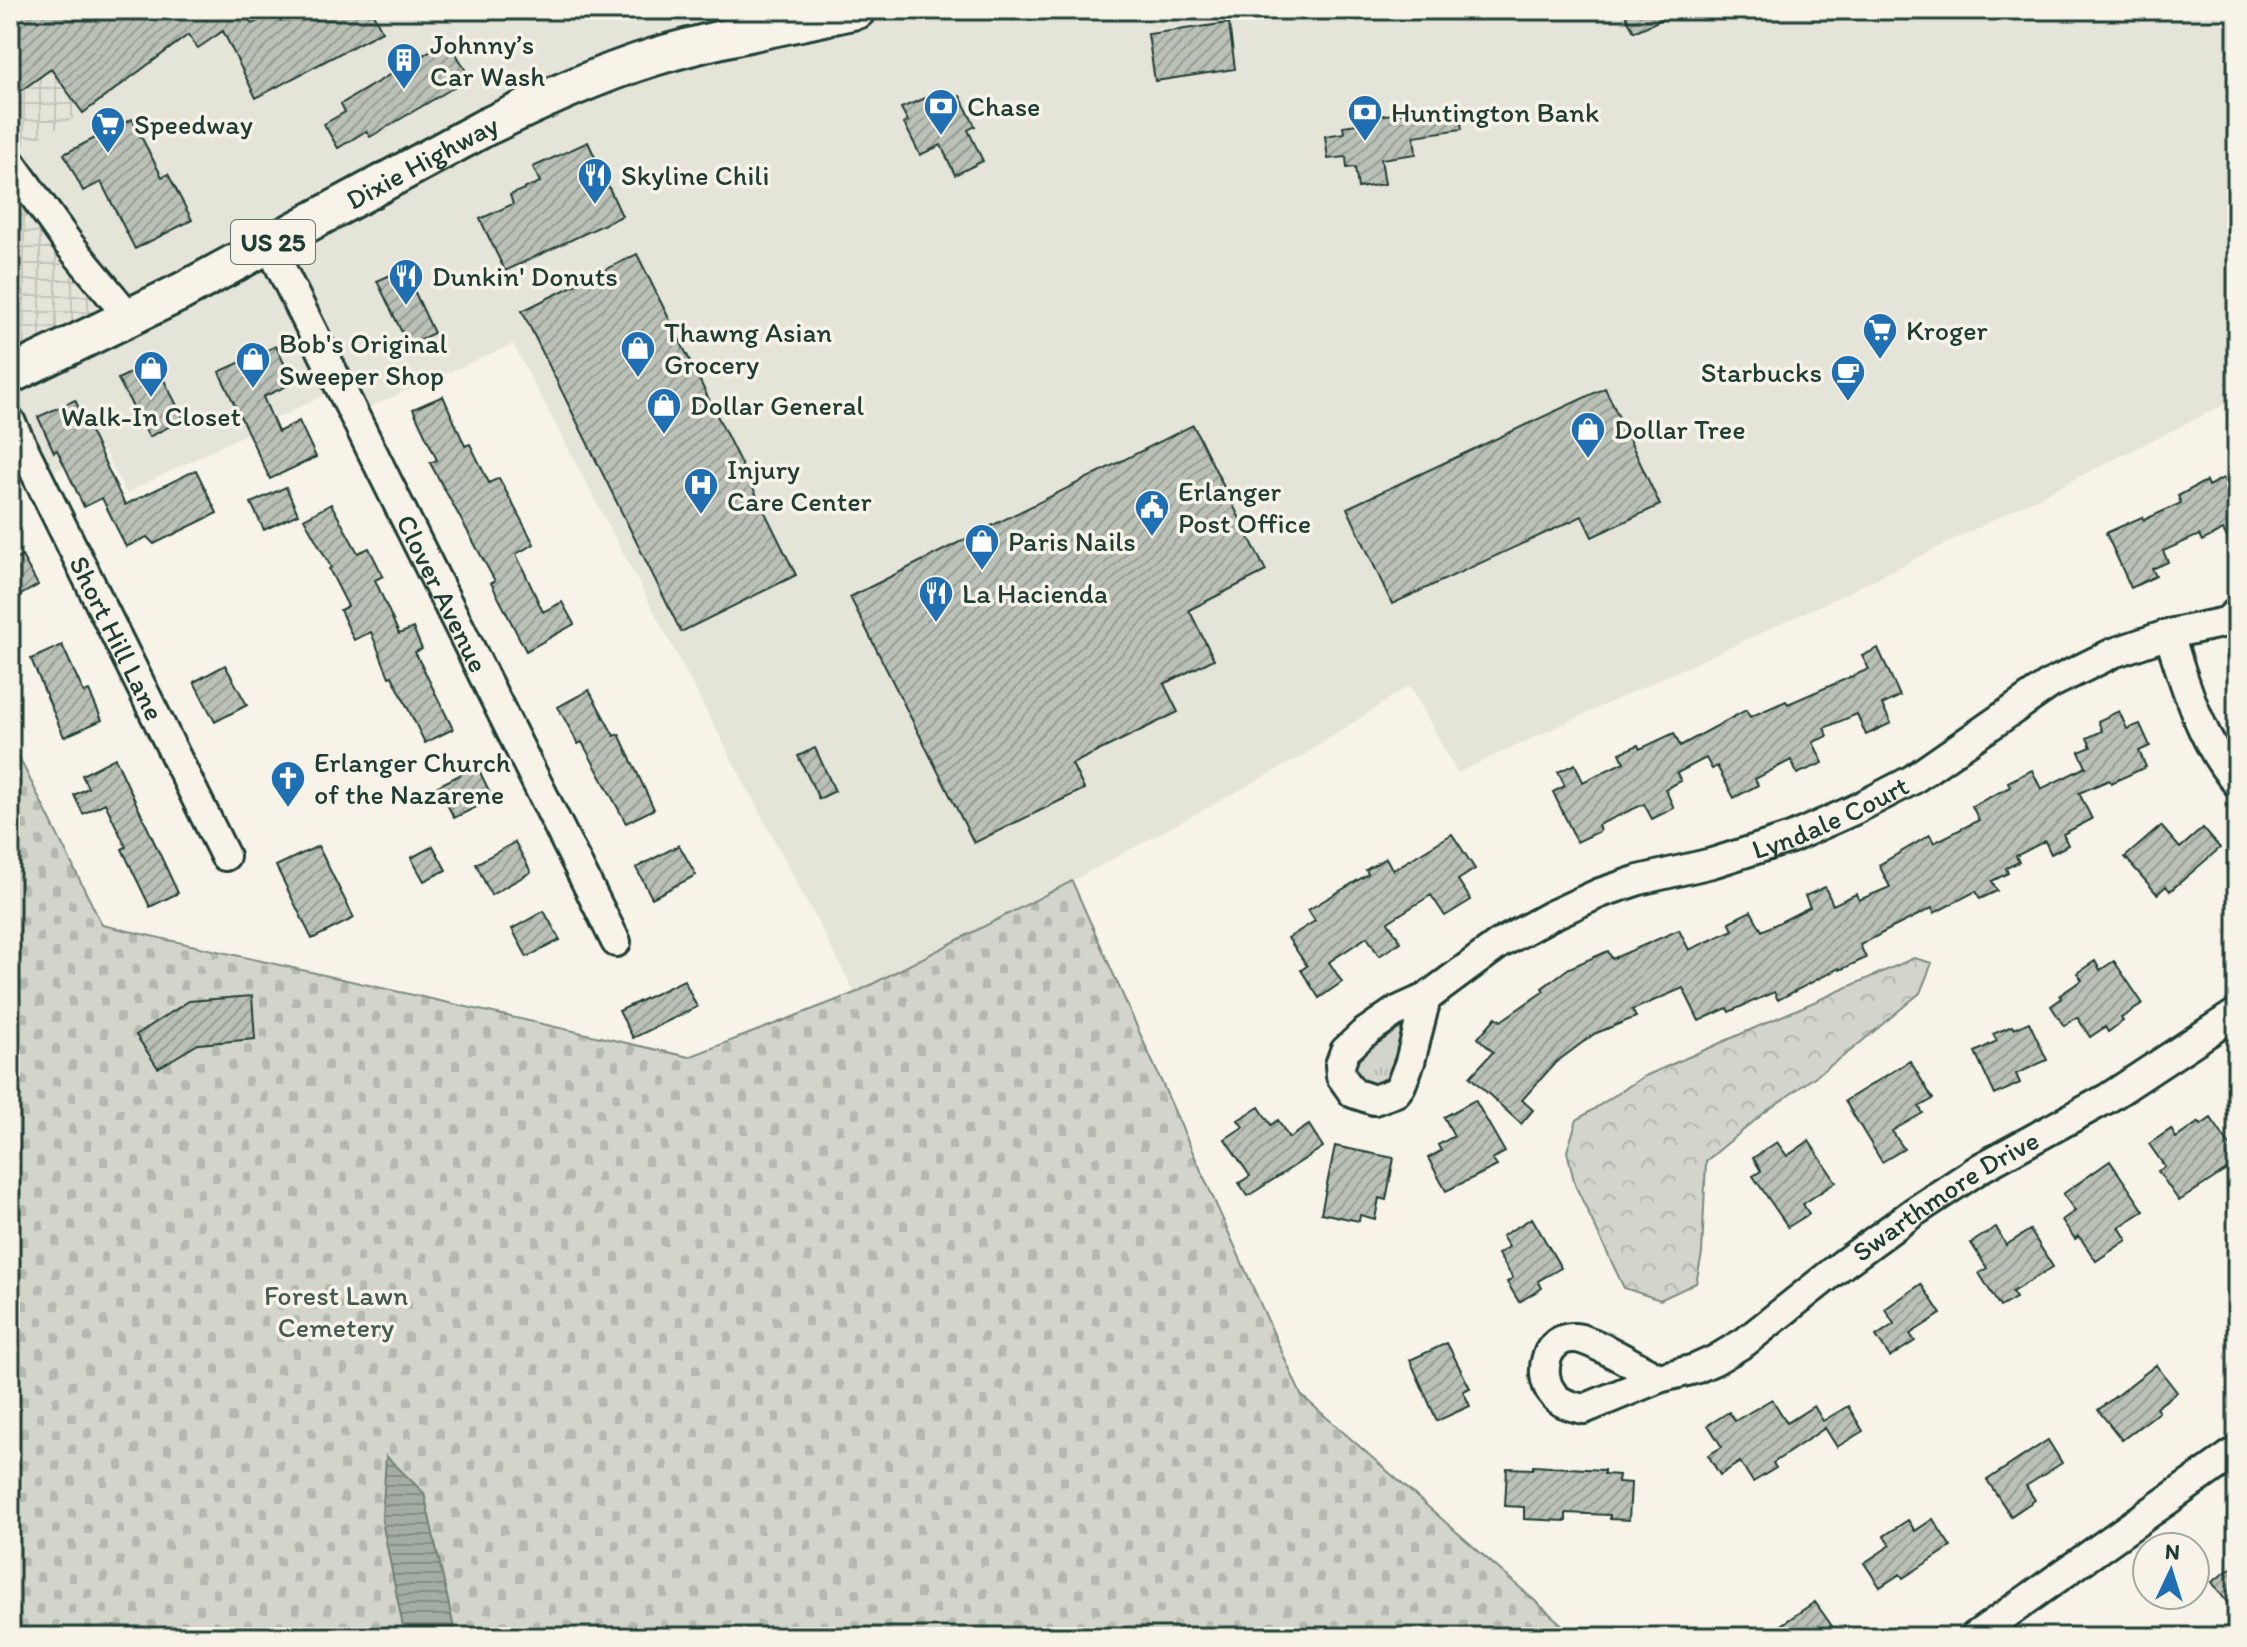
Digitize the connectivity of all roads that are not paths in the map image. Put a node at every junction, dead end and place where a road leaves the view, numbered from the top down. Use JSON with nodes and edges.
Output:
{"nodes":[{"id":1,"x":857,"y":10,"type":"edge"},
{"id":2,"x":10,"y":162,"type":"edge"},
{"id":3,"x":269,"y":244,"type":"junction"},
{"id":4,"x":129,"y":317,"type":"junction"},
{"id":5,"x":10,"y":375,"type":"edge"},
{"id":6,"x":10,"y":421,"type":"edge"},
{"id":7,"x":2233,"y":621,"type":"edge"},
{"id":8,"x":2169,"y":634,"type":"junction"},
{"id":9,"x":2237,"y":783,"type":"edge"},
{"id":10,"x":225,"y":856,"type":"dead end"},
{"id":11,"x":616,"y":942,"type":"dead end"},
{"id":12,"x":1426,"y":998,"type":"dead end"},
{"id":13,"x":2237,"y":1013,"type":"edge"},
{"id":14,"x":1659,"y":1378,"type":"dead end"},
{"id":15,"x":2237,"y":1451,"type":"edge"},
{"id":16,"x":1974,"y":1637,"type":"edge"}],
"edges":[{"from":1,"to":3,"type":"main road","name":"Dixie Highway","number":"US 25"},
{"from":2,"to":4,"type":"street"},
{"from":3,"to":4,"type":"main road","name":"Dixie Highway","number":"US 25"},
{"from":3,"to":11,"type":"street","name":"Clover Avenue"},
{"from":4,"to":5,"type":"main road","name":"Dixie Highway","number":"US 25"},
{"from":6,"to":10,"type":"street","name":"Short Hill Lane"},
{"from":7,"to":8,"type":"street","name":"Lyndale Court"},
{"from":8,"to":9,"type":"street"},
{"from":8,"to":12,"type":"street","name":"Lyndale Court"},
{"from":13,"to":14,"type":"street","name":"Swarthmore Drive"},
{"from":15,"to":16,"type":"street"}]}
